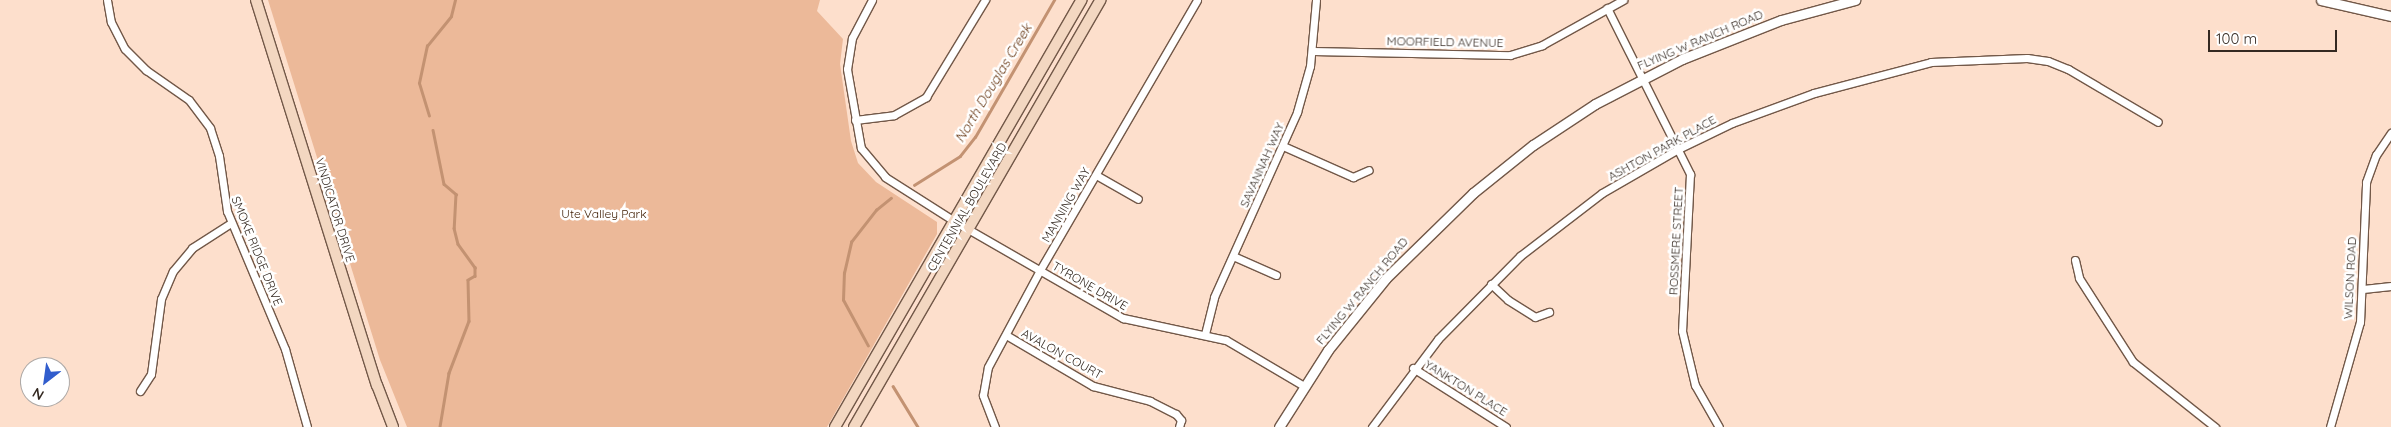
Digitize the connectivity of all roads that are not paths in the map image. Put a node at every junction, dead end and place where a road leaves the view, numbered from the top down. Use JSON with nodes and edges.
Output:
{"nodes":[{"id":1,"x":107,"y":0,"type":"edge"},
{"id":2,"x":256,"y":0,"type":"edge"},
{"id":3,"x":872,"y":0,"type":"edge"},
{"id":4,"x":985,"y":0,"type":"edge"},
{"id":5,"x":1082,"y":0,"type":"edge"},
{"id":6,"x":1101,"y":0,"type":"edge"},
{"id":7,"x":1197,"y":0,"type":"edge"},
{"id":8,"x":1316,"y":0,"type":"edge"},
{"id":9,"x":1623,"y":0,"type":"edge"},
{"id":10,"x":1855,"y":0,"type":"edge"},
{"id":11,"x":2321,"y":0,"type":"edge"},
{"id":12,"x":1607,"y":8,"type":"junction"},
{"id":13,"x":2391,"y":16,"type":"edge"},
{"id":14,"x":1312,"y":51,"type":"junction"},
{"id":15,"x":1643,"y":78,"type":"junction"},
{"id":16,"x":855,"y":120,"type":"junction"},
{"id":17,"x":2158,"y":122,"type":"dead end"},
{"id":18,"x":2391,"y":133,"type":"edge"},
{"id":19,"x":1283,"y":146,"type":"junction"},
{"id":20,"x":1680,"y":148,"type":"junction"},
{"id":21,"x":1370,"y":170,"type":"dead end"},
{"id":22,"x":1096,"y":175,"type":"junction"},
{"id":23,"x":1138,"y":199,"type":"dead end"},
{"id":24,"x":954,"y":221,"type":"junction"},
{"id":25,"x":231,"y":223,"type":"junction"},
{"id":26,"x":969,"y":229,"type":"junction"},
{"id":27,"x":1232,"y":256,"type":"junction"},
{"id":28,"x":2075,"y":260,"type":"dead end"},
{"id":29,"x":1040,"y":270,"type":"junction"},
{"id":30,"x":1276,"y":275,"type":"dead end"},
{"id":31,"x":1491,"y":284,"type":"junction"},
{"id":32,"x":2391,"y":286,"type":"edge"},
{"id":33,"x":2363,"y":289,"type":"junction"},
{"id":34,"x":1549,"y":312,"type":"dead end"},
{"id":35,"x":1205,"y":334,"type":"junction"},
{"id":36,"x":1006,"y":335,"type":"junction"},
{"id":37,"x":1413,"y":368,"type":"junction"},
{"id":38,"x":1304,"y":386,"type":"junction"},
{"id":39,"x":140,"y":392,"type":"dead end"},
{"id":40,"x":2211,"y":426,"type":"edge"},
{"id":41,"x":308,"y":427,"type":"edge"},
{"id":42,"x":393,"y":427,"type":"edge"},
{"id":43,"x":835,"y":427,"type":"edge"},
{"id":44,"x":854,"y":427,"type":"edge"},
{"id":45,"x":995,"y":427,"type":"edge"},
{"id":46,"x":1179,"y":427,"type":"edge"},
{"id":47,"x":1279,"y":427,"type":"edge"},
{"id":48,"x":1372,"y":427,"type":"edge"},
{"id":49,"x":1506,"y":427,"type":"edge"},
{"id":50,"x":1719,"y":427,"type":"edge"},
{"id":51,"x":2330,"y":427,"type":"edge"}],
"edges":[{"from":1,"to":25,"type":"street","name":"SMOKE RIDGE DRIVE"},
{"from":2,"to":42,"type":"main road","name":"VINDICATOR DRIVE"},
{"from":3,"to":16,"type":"street","name":"TYRONE DRIVE"},
{"from":4,"to":16,"type":"street"},
{"from":5,"to":24,"type":"main road","name":"CENTENNIAL BOULEVARD"},
{"from":6,"to":26,"type":"main road","name":"CENTENNIAL BOULEVARD"},
{"from":7,"to":22,"type":"street","name":"MANNING WAY"},
{"from":8,"to":14,"type":"street","name":"SAVANNAH WAY"},
{"from":9,"to":12,"type":"street","name":"MOORFIELD AVENUE"},
{"from":10,"to":15,"type":"street","name":"FLYING W RANCH ROAD"},
{"from":11,"to":13,"type":"street"},
{"from":12,"to":14,"type":"street","name":"MOORFIELD AVENUE"},
{"from":12,"to":15,"type":"street","name":"ROSSMERE STREET"},
{"from":14,"to":19,"type":"street","name":"SAVANNAH WAY"},
{"from":15,"to":20,"type":"street","name":"ROSSMERE STREET"},
{"from":15,"to":38,"type":"street","name":"FLYING W RANCH ROAD"},
{"from":16,"to":24,"type":"street","name":"TYRONE DRIVE"},
{"from":17,"to":20,"type":"street","name":"ASHTON PARK PLACE"},
{"from":18,"to":33,"type":"street","name":"WILSON ROAD"},
{"from":19,"to":21,"type":"street"},
{"from":19,"to":27,"type":"street","name":"SAVANNAH WAY"},
{"from":20,"to":31,"type":"street","name":"ASHTON PARK PLACE"},
{"from":20,"to":50,"type":"street","name":"ROSSMERE STREET"},
{"from":22,"to":23,"type":"street"},
{"from":22,"to":29,"type":"street","name":"MANNING WAY"},
{"from":24,"to":26,"type":"street","name":"TYRONE DRIVE"},
{"from":24,"to":43,"type":"main road","name":"CENTENNIAL BOULEVARD"},
{"from":25,"to":39,"type":"street"},
{"from":25,"to":41,"type":"street","name":"SMOKE RIDGE DRIVE"},
{"from":26,"to":29,"type":"street","name":"TYRONE DRIVE"},
{"from":26,"to":44,"type":"main road","name":"CENTENNIAL BOULEVARD"},
{"from":27,"to":30,"type":"street"},
{"from":27,"to":35,"type":"street","name":"SAVANNAH WAY"},
{"from":28,"to":40,"type":"street"},
{"from":29,"to":35,"type":"street","name":"TYRONE DRIVE"},
{"from":29,"to":36,"type":"street","name":"MANNING WAY"},
{"from":31,"to":34,"type":"street"},
{"from":31,"to":37,"type":"street","name":"ASHTON PARK PLACE"},
{"from":32,"to":33,"type":"street"},
{"from":33,"to":51,"type":"street","name":"WILSON ROAD"},
{"from":35,"to":38,"type":"street","name":"TYRONE DRIVE"},
{"from":36,"to":45,"type":"street","name":"MANNING WAY"},
{"from":36,"to":46,"type":"street","name":"AVALON COURT"},
{"from":37,"to":48,"type":"street","name":"ASHTON PARK PLACE"},
{"from":37,"to":49,"type":"street","name":"YANKTON PLACE"},
{"from":38,"to":47,"type":"street","name":"FLYING W RANCH ROAD"}]}
